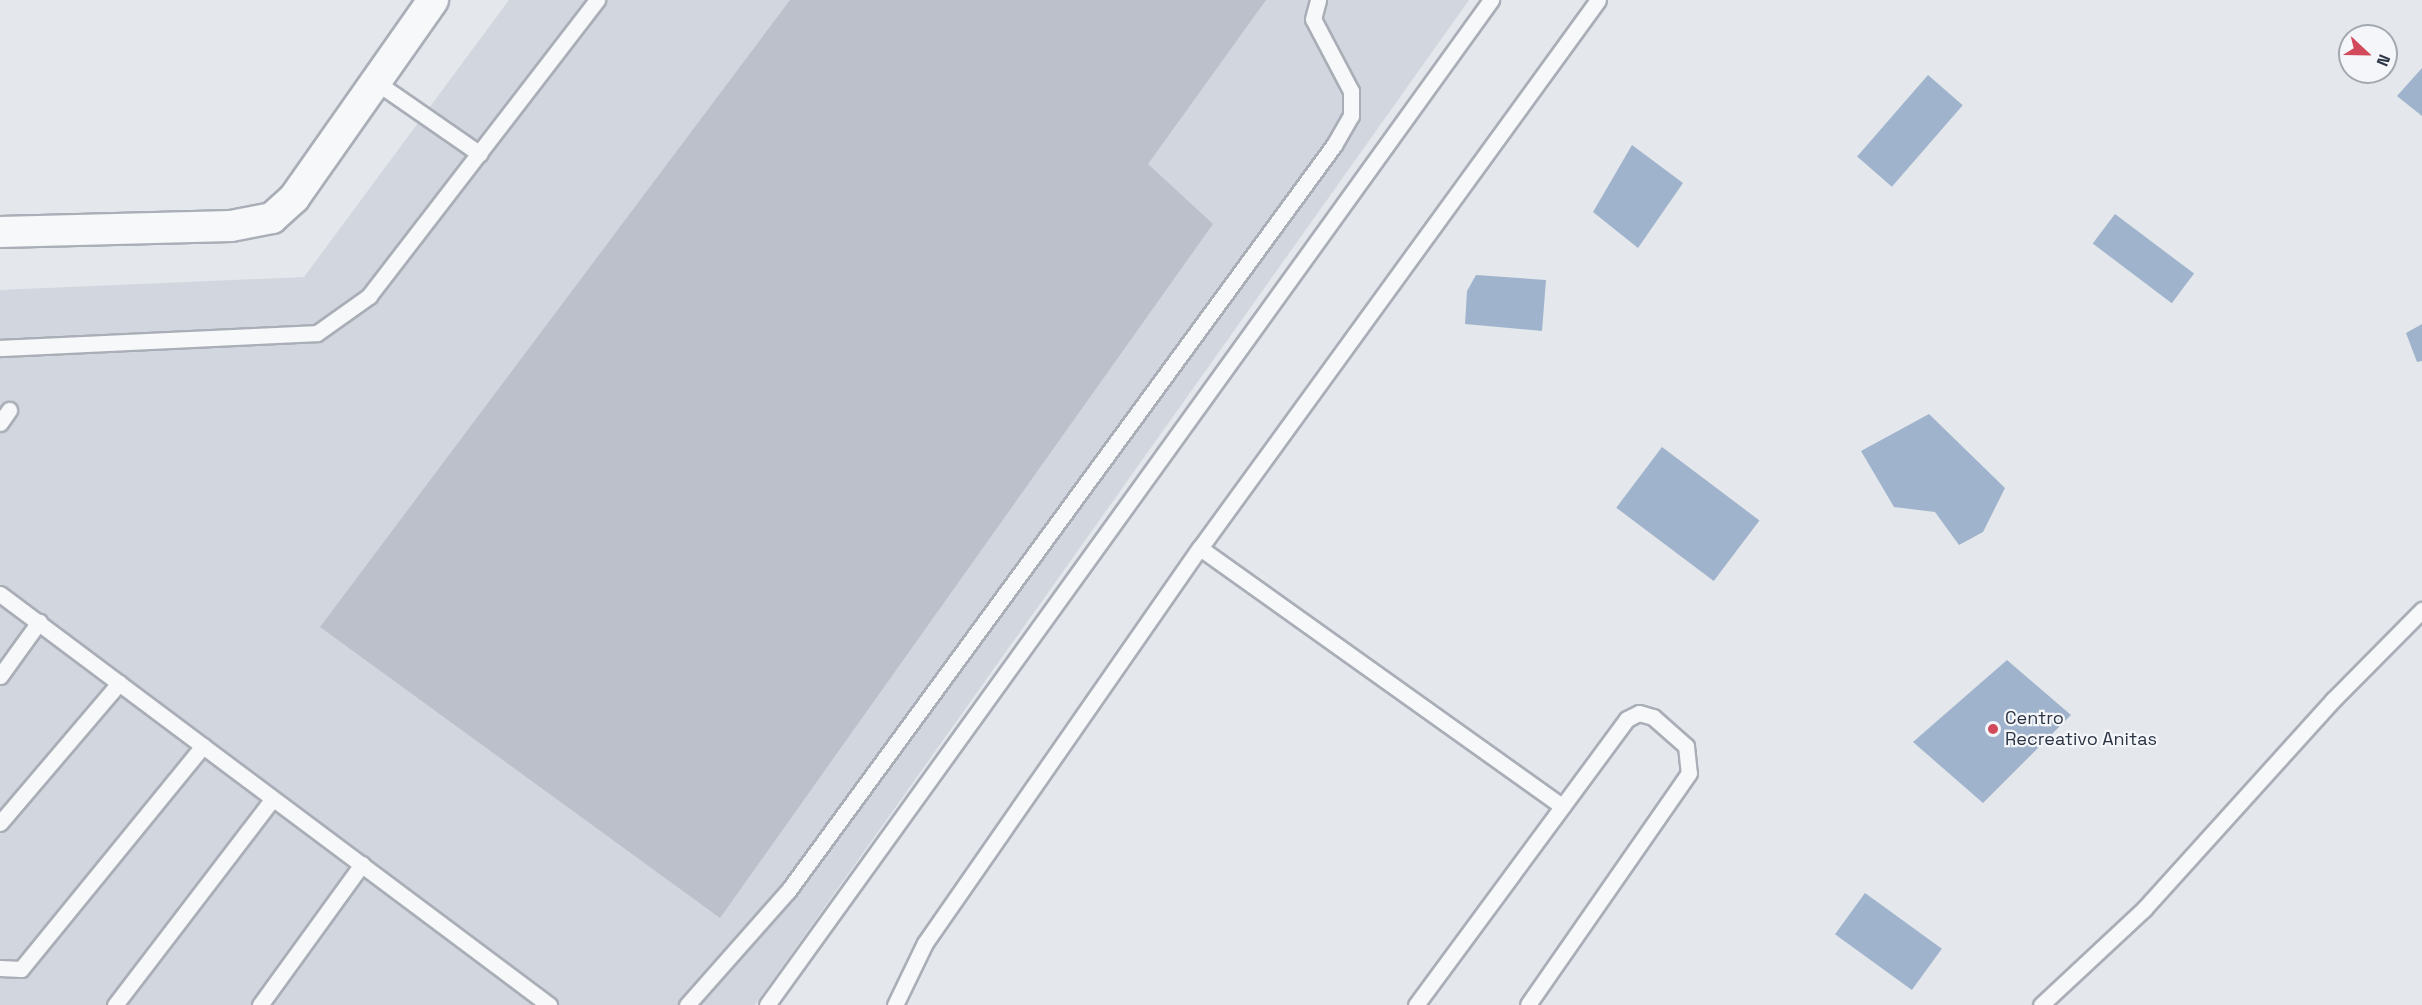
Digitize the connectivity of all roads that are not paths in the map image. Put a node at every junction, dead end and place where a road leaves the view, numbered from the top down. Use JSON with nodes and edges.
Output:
{"nodes":[{"id":1,"x":434,"y":0,"type":"edge"},
{"id":2,"x":597,"y":0,"type":"edge"},
{"id":3,"x":1318,"y":0,"type":"edge"},
{"id":4,"x":1491,"y":0,"type":"edge"},
{"id":5,"x":1598,"y":0,"type":"edge"},
{"id":6,"x":376,"y":82,"type":"junction"},
{"id":7,"x":480,"y":154,"type":"junction"},
{"id":8,"x":0,"y":232,"type":"edge"},
{"id":9,"x":0,"y":348,"type":"edge"},
{"id":10,"x":9,"y":410,"type":"dead end"},
{"id":11,"x":0,"y":423,"type":"edge"},
{"id":12,"x":1200,"y":548,"type":"junction"},
{"id":13,"x":0,"y":594,"type":"edge"},
{"id":14,"x":2422,"y":610,"type":"edge"},
{"id":15,"x":39,"y":622,"type":"junction"},
{"id":16,"x":0,"y":676,"type":"edge"},
{"id":17,"x":119,"y":683,"type":"junction"},
{"id":18,"x":203,"y":746,"type":"junction"},
{"id":19,"x":272,"y":800,"type":"junction"},
{"id":20,"x":1562,"y":806,"type":"junction"},
{"id":21,"x":0,"y":823,"type":"edge"},
{"id":22,"x":362,"y":864,"type":"junction"},
{"id":23,"x":0,"y":968,"type":"edge"},
{"id":24,"x":116,"y":1005,"type":"edge"},
{"id":25,"x":260,"y":1005,"type":"edge"},
{"id":26,"x":549,"y":1005,"type":"edge"},
{"id":27,"x":687,"y":1005,"type":"edge"},
{"id":28,"x":767,"y":1005,"type":"edge"},
{"id":29,"x":895,"y":1005,"type":"edge"},
{"id":30,"x":1416,"y":1005,"type":"edge"},
{"id":31,"x":1528,"y":1005,"type":"edge"},
{"id":32,"x":2041,"y":1005,"type":"edge"}],
"edges":[{"from":1,"to":6,"type":"street"},
{"from":2,"to":7,"type":"lane"},
{"from":3,"to":27,"type":"lane"},
{"from":4,"to":28,"type":"lane"},
{"from":5,"to":12,"type":"lane"},
{"from":6,"to":7,"type":"lane"},
{"from":6,"to":8,"type":"street"},
{"from":7,"to":9,"type":"lane"},
{"from":10,"to":11,"type":"lane"},
{"from":12,"to":20,"type":"lane"},
{"from":12,"to":29,"type":"lane"},
{"from":13,"to":15,"type":"lane"},
{"from":14,"to":32,"type":"lane"},
{"from":15,"to":16,"type":"lane"},
{"from":15,"to":17,"type":"lane"},
{"from":17,"to":18,"type":"lane"},
{"from":17,"to":21,"type":"lane"},
{"from":18,"to":19,"type":"lane"},
{"from":18,"to":23,"type":"lane"},
{"from":19,"to":22,"type":"lane"},
{"from":19,"to":24,"type":"lane"},
{"from":20,"to":30,"type":"lane"},
{"from":20,"to":31,"type":"lane"},
{"from":22,"to":25,"type":"lane"},
{"from":22,"to":26,"type":"lane"}]}
